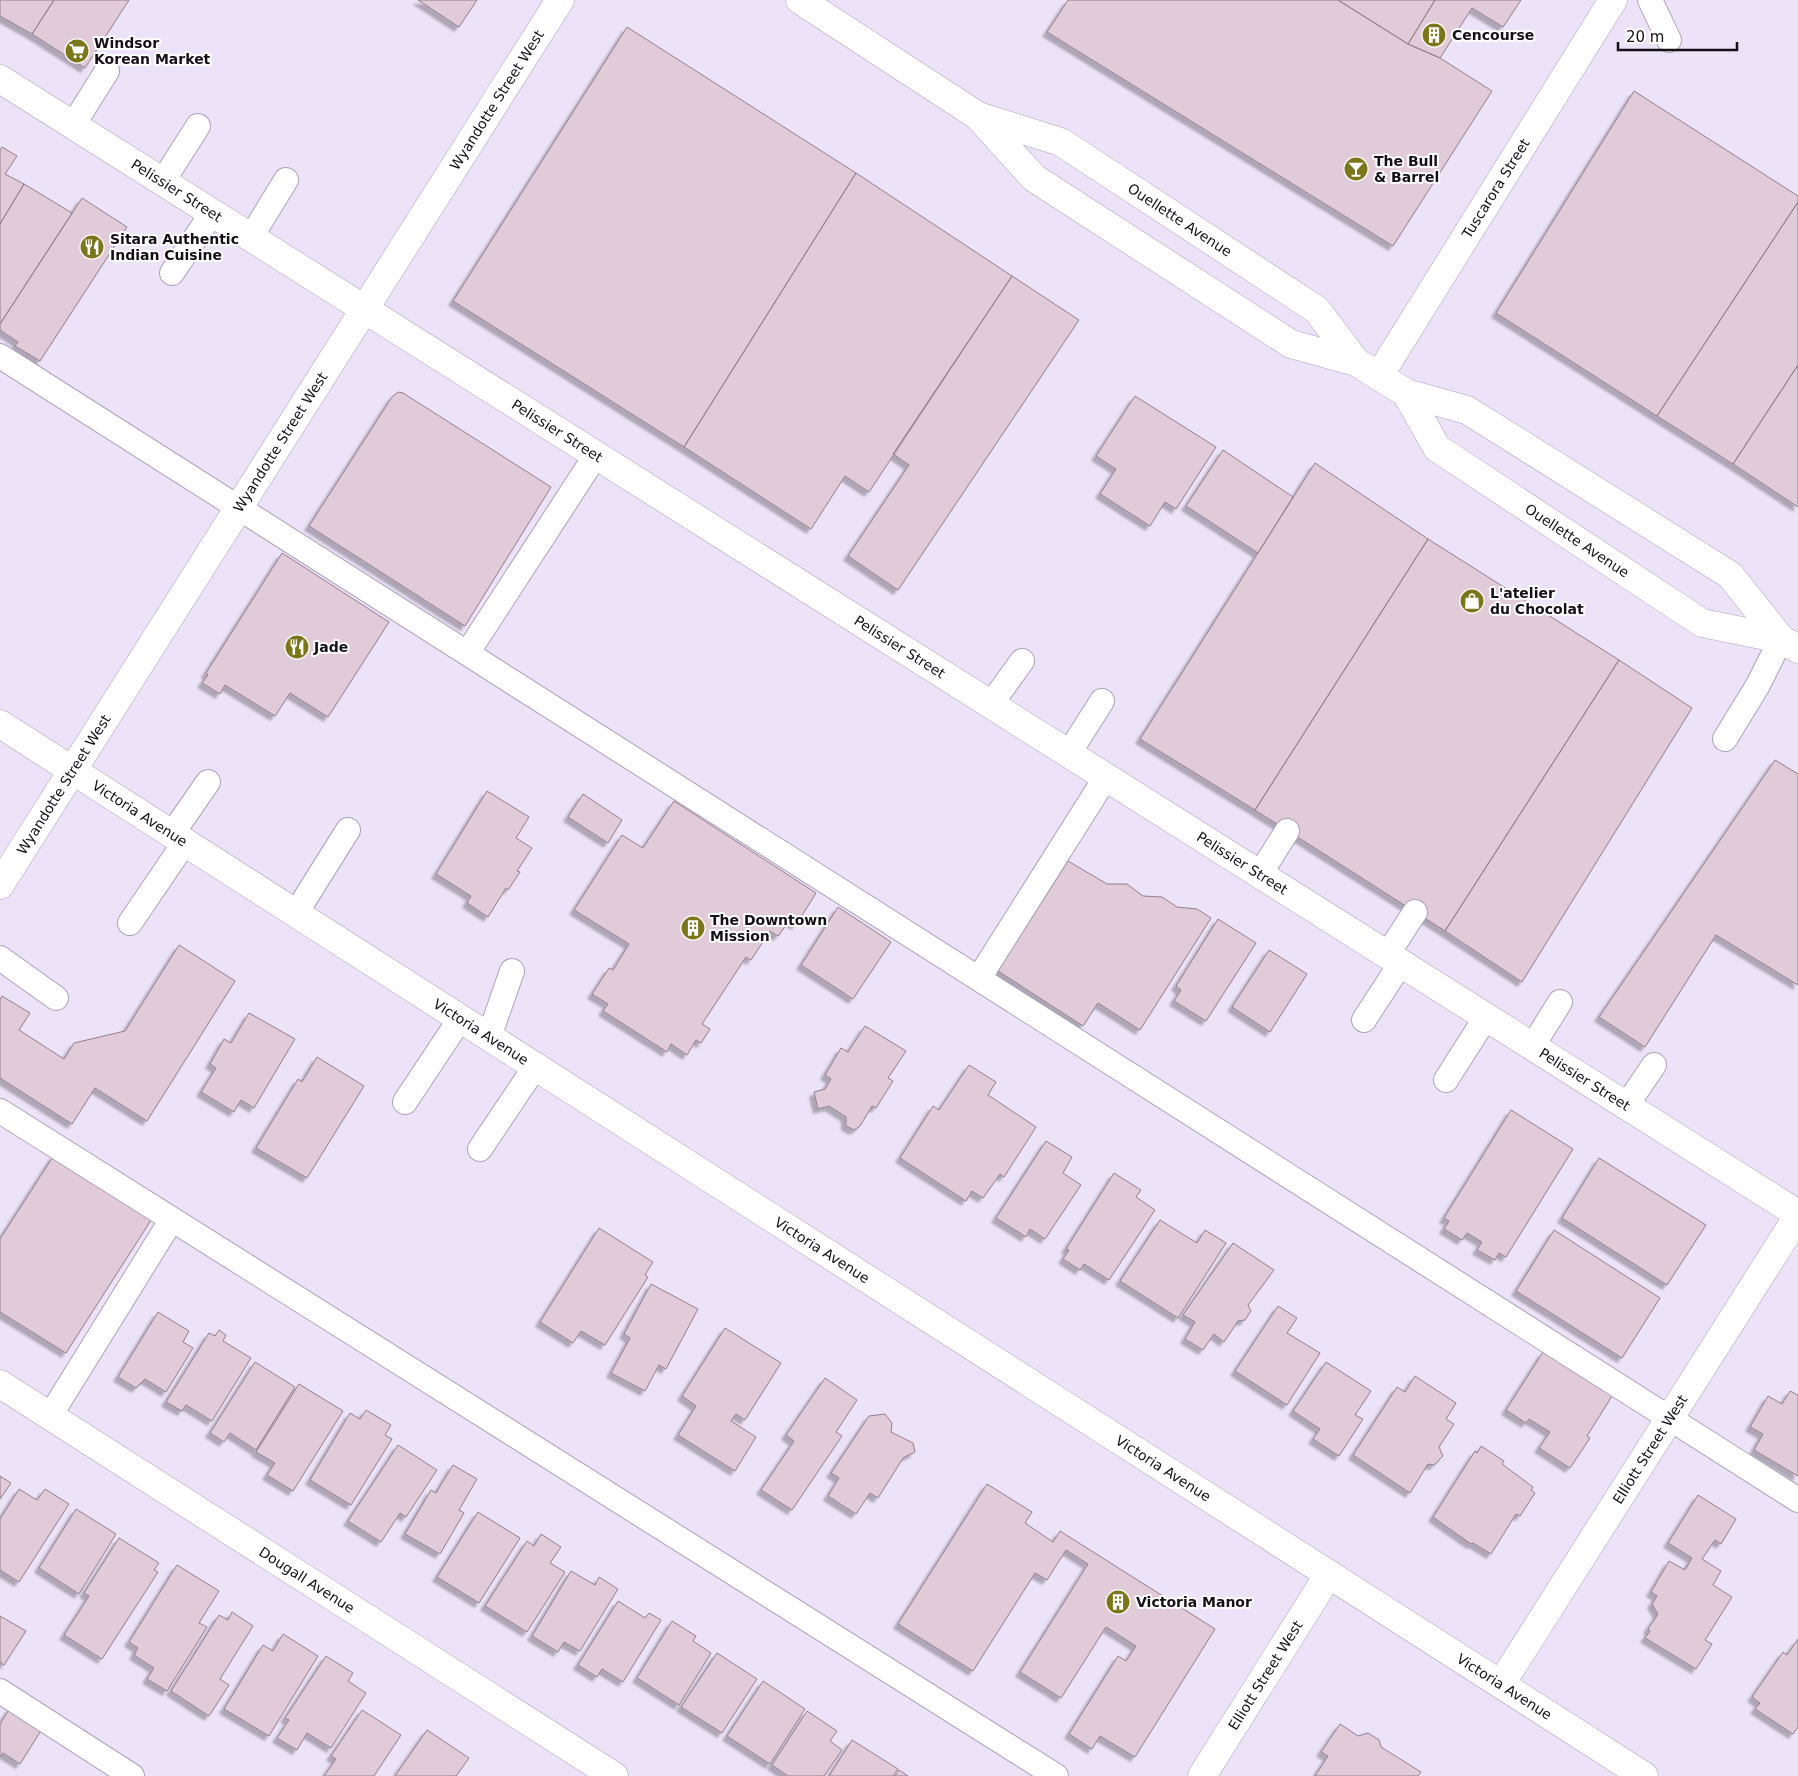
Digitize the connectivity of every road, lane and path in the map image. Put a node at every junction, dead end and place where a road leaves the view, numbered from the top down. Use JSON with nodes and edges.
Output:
{"nodes":[{"id":1,"x":560,"y":0,"type":"edge"},
{"id":2,"x":800,"y":0,"type":"edge"},
{"id":3,"x":1613,"y":0,"type":"edge"},
{"id":4,"x":1650,"y":0,"type":"edge"},
{"id":5,"x":1668,"y":40,"type":"dead end"},
{"id":6,"x":107,"y":72,"type":"dead end"},
{"id":7,"x":0,"y":79,"type":"edge"},
{"id":8,"x":978,"y":116,"type":"junction"},
{"id":9,"x":73,"y":125,"type":"junction"},
{"id":10,"x":198,"y":126,"type":"dead end"},
{"id":11,"x":286,"y":180,"type":"dead end"},
{"id":12,"x":163,"y":182,"type":"junction"},
{"id":13,"x":212,"y":213,"type":"junction"},
{"id":14,"x":251,"y":237,"type":"junction"},
{"id":15,"x":172,"y":273,"type":"dead end"},
{"id":16,"x":365,"y":309,"type":"junction"},
{"id":17,"x":0,"y":356,"type":"edge"},
{"id":18,"x":1356,"y":362,"type":"junction"},
{"id":19,"x":1379,"y":376,"type":"junction"},
{"id":20,"x":1406,"y":393,"type":"junction"},
{"id":21,"x":596,"y":454,"type":"junction"},
{"id":22,"x":240,"y":507,"type":"junction"},
{"id":23,"x":1790,"y":644,"type":"edge"},
{"id":24,"x":468,"y":652,"type":"junction"},
{"id":25,"x":1022,"y":660,"type":"dead end"},
{"id":26,"x":1102,"y":702,"type":"dead end"},
{"id":27,"x":991,"y":704,"type":"junction"},
{"id":28,"x":0,"y":724,"type":"edge"},
{"id":29,"x":1725,"y":739,"type":"dead end"},
{"id":30,"x":1069,"y":753,"type":"junction"},
{"id":31,"x":73,"y":771,"type":"junction"},
{"id":32,"x":1106,"y":777,"type":"junction"},
{"id":33,"x":208,"y":782,"type":"dead end"},
{"id":34,"x":348,"y":830,"type":"dead end"},
{"id":35,"x":1287,"y":831,"type":"dead end"},
{"id":36,"x":178,"y":838,"type":"junction"},
{"id":37,"x":1260,"y":874,"type":"junction"},
{"id":38,"x":0,"y":885,"type":"edge"},
{"id":39,"x":1415,"y":912,"type":"dead end"},
{"id":40,"x":296,"y":913,"type":"junction"},
{"id":41,"x":130,"y":923,"type":"dead end"},
{"id":42,"x":0,"y":958,"type":"edge"},
{"id":43,"x":1394,"y":959,"type":"junction"},
{"id":44,"x":512,"y":971,"type":"dead end"},
{"id":45,"x":979,"y":978,"type":"junction"},
{"id":46,"x":56,"y":998,"type":"dead end"},
{"id":47,"x":1560,"y":1002,"type":"dead end"},
{"id":48,"x":1486,"y":1017,"type":"junction"},
{"id":49,"x":460,"y":1019,"type":"junction"},
{"id":50,"x":1364,"y":1020,"type":"dead end"},
{"id":51,"x":489,"y":1037,"type":"junction"},
{"id":52,"x":1532,"y":1047,"type":"junction"},
{"id":53,"x":1654,"y":1065,"type":"dead end"},
{"id":54,"x":535,"y":1066,"type":"junction"},
{"id":55,"x":1446,"y":1080,"type":"dead end"},
{"id":56,"x":405,"y":1102,"type":"dead end"},
{"id":57,"x":1626,"y":1106,"type":"junction"},
{"id":58,"x":0,"y":1111,"type":"edge"},
{"id":59,"x":480,"y":1149,"type":"dead end"},
{"id":60,"x":1798,"y":1215,"type":"edge"},
{"id":61,"x":172,"y":1220,"type":"junction"},
{"id":62,"x":0,"y":1384,"type":"edge"},
{"id":63,"x":50,"y":1416,"type":"junction"},
{"id":64,"x":1669,"y":1418,"type":"junction"},
{"id":65,"x":1798,"y":1500,"type":"edge"},
{"id":66,"x":1329,"y":1574,"type":"junction"},
{"id":67,"x":1501,"y":1684,"type":"junction"},
{"id":68,"x":0,"y":1691,"type":"edge"},
{"id":69,"x":132,"y":1776,"type":"edge"},
{"id":70,"x":614,"y":1776,"type":"edge"},
{"id":71,"x":1056,"y":1776,"type":"edge"},
{"id":72,"x":1202,"y":1776,"type":"edge"},
{"id":73,"x":1644,"y":1776,"type":"edge"}],
"edges":[{"from":1,"to":16,"type":"street","name":"Wyandotte Street West"},
{"from":2,"to":8,"type":"street","name":"Ouellette Avenue"},
{"from":3,"to":19,"type":"street","name":"Tuscarora Street"},
{"from":4,"to":5,"type":"lane"},
{"from":6,"to":9,"type":"lane"},
{"from":7,"to":9,"type":"street","name":"Pelissier Street"},
{"from":8,"to":18,"type":"street","name":"Ouellette Avenue"},
{"from":8,"to":18,"type":"street","name":"Ouellette Avenue"},
{"from":9,"to":12,"type":"street","name":"Pelissier Street"},
{"from":10,"to":12,"type":"lane"},
{"from":11,"to":14,"type":"lane"},
{"from":12,"to":13,"type":"street","name":"Pelissier Street"},
{"from":13,"to":14,"type":"street","name":"Pelissier Street"},
{"from":13,"to":15,"type":"lane"},
{"from":14,"to":16,"type":"street","name":"Pelissier Street"},
{"from":16,"to":21,"type":"street","name":"Pelissier Street"},
{"from":16,"to":22,"type":"street","name":"Wyandotte Street West"},
{"from":17,"to":22,"type":"lane"},
{"from":18,"to":19,"type":"street","name":"Ouellette Avenue"},
{"from":19,"to":20,"type":"street","name":"Ouellette Avenue"},
{"from":20,"to":23,"type":"street","name":"Ouellette Avenue"},
{"from":20,"to":23,"type":"street","name":"Ouellette Avenue"},
{"from":21,"to":24,"type":"lane"},
{"from":21,"to":27,"type":"street","name":"Pelissier Street"},
{"from":22,"to":24,"type":"lane"},
{"from":22,"to":31,"type":"street","name":"Wyandotte Street West"},
{"from":23,"to":29,"type":"lane"},
{"from":24,"to":45,"type":"lane"},
{"from":25,"to":27,"type":"lane"},
{"from":26,"to":30,"type":"lane"},
{"from":27,"to":30,"type":"street","name":"Pelissier Street"},
{"from":28,"to":31,"type":"street","name":"Victoria Avenue"},
{"from":30,"to":32,"type":"street","name":"Pelissier Street"},
{"from":31,"to":36,"type":"street","name":"Victoria Avenue"},
{"from":31,"to":38,"type":"street","name":"Wyandotte Street West"},
{"from":32,"to":37,"type":"street","name":"Pelissier Street"},
{"from":32,"to":45,"type":"lane"},
{"from":33,"to":36,"type":"lane"},
{"from":34,"to":40,"type":"lane"},
{"from":35,"to":37,"type":"lane"},
{"from":36,"to":40,"type":"street","name":"Victoria Avenue"},
{"from":36,"to":41,"type":"lane"},
{"from":37,"to":43,"type":"street","name":"Pelissier Street"},
{"from":39,"to":43,"type":"lane"},
{"from":40,"to":49,"type":"street","name":"Victoria Avenue"},
{"from":42,"to":46,"type":"lane"},
{"from":43,"to":48,"type":"street","name":"Pelissier Street"},
{"from":43,"to":50,"type":"lane"},
{"from":44,"to":51,"type":"lane"},
{"from":45,"to":64,"type":"lane"},
{"from":47,"to":52,"type":"lane"},
{"from":48,"to":52,"type":"street","name":"Pelissier Street"},
{"from":48,"to":55,"type":"lane"},
{"from":49,"to":51,"type":"street","name":"Victoria Avenue"},
{"from":49,"to":56,"type":"lane"},
{"from":51,"to":54,"type":"street","name":"Victoria Avenue"},
{"from":52,"to":57,"type":"street","name":"Pelissier Street"},
{"from":53,"to":57,"type":"lane"},
{"from":54,"to":59,"type":"lane"},
{"from":54,"to":66,"type":"street","name":"Victoria Avenue"},
{"from":57,"to":60,"type":"street","name":"Pelissier Street"},
{"from":58,"to":61,"type":"lane"},
{"from":60,"to":64,"type":"street","name":"Elliott Street West"},
{"from":61,"to":63,"type":"lane"},
{"from":61,"to":71,"type":"lane"},
{"from":62,"to":63,"type":"street","name":"Dougall Avenue"},
{"from":63,"to":70,"type":"street","name":"Dougall Avenue"},
{"from":64,"to":65,"type":"lane"},
{"from":64,"to":67,"type":"street","name":"Elliott Street West"},
{"from":66,"to":67,"type":"street","name":"Victoria Avenue"},
{"from":66,"to":72,"type":"street","name":"Elliott Street West"},
{"from":67,"to":73,"type":"street","name":"Victoria Avenue"},
{"from":68,"to":69,"type":"lane"}]}
